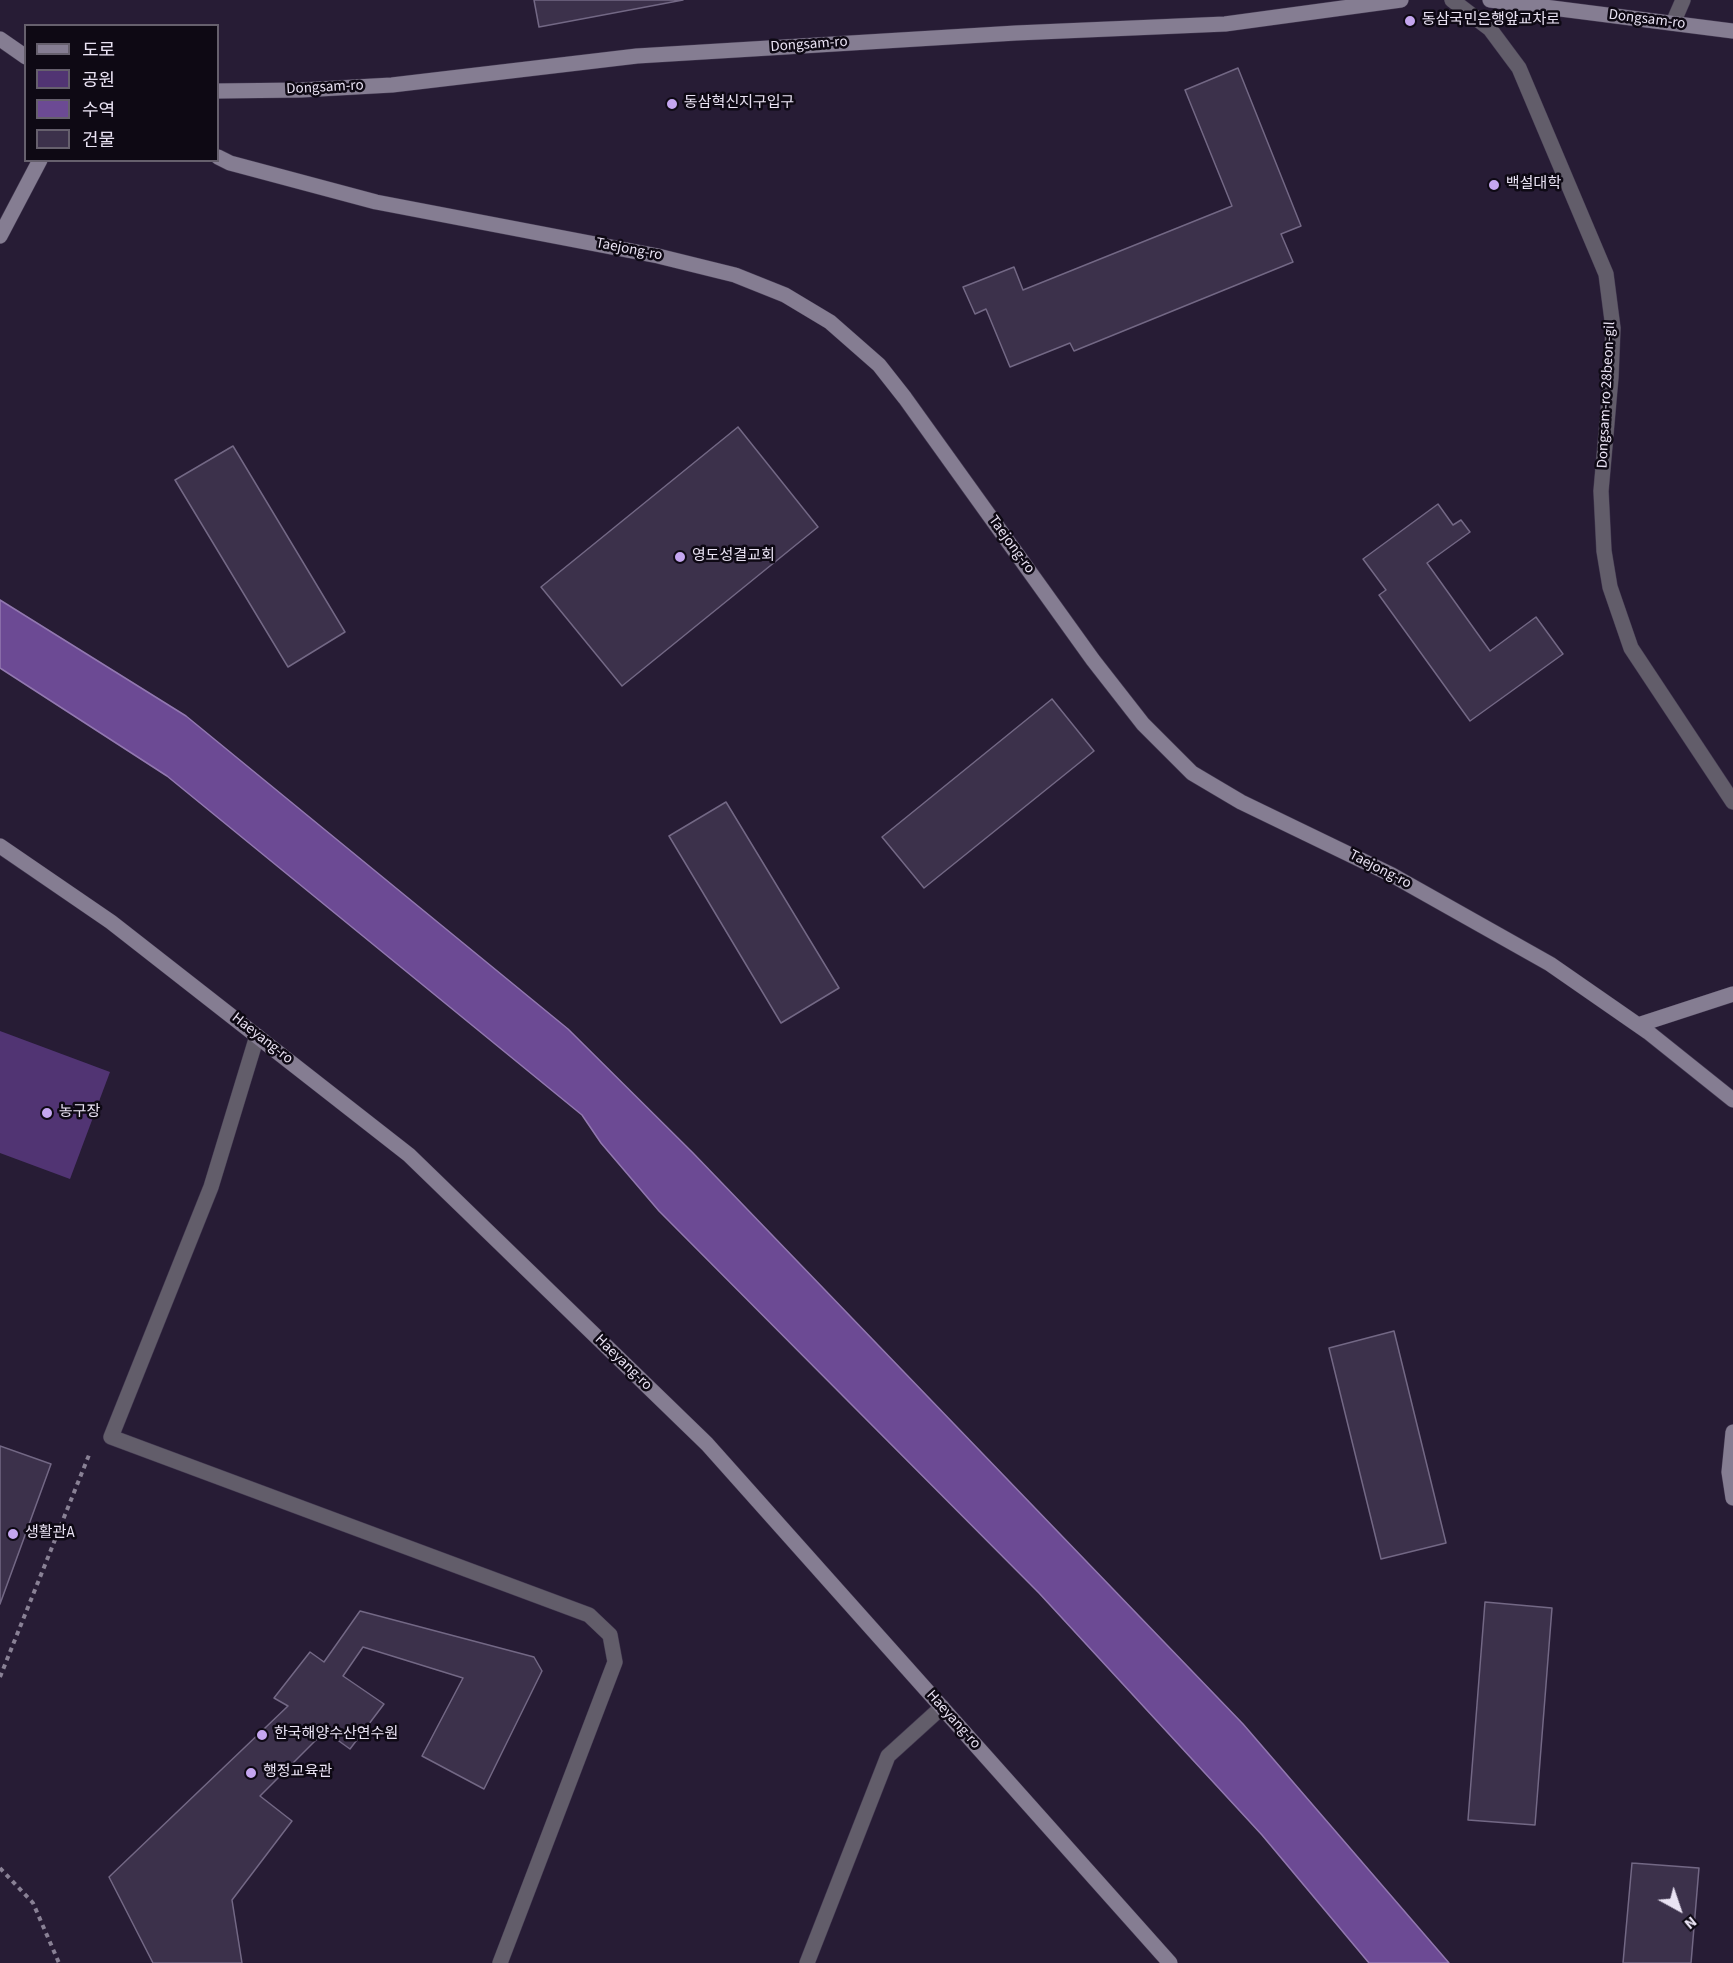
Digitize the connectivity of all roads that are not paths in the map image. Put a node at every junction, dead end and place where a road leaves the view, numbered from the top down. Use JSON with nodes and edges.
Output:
{"nodes":[{"id":1,"x":1401,"y":0,"type":"edge"},
{"id":2,"x":1452,"y":0,"type":"edge"},
{"id":3,"x":1490,"y":0,"type":"edge"},
{"id":4,"x":1683,"y":0,"type":"edge"},
{"id":5,"x":1673,"y":23,"type":"junction"},
{"id":6,"x":1733,"y":31,"type":"edge"},
{"id":7,"x":0,"y":39,"type":"edge"},
{"id":8,"x":24,"y":56,"type":"edge"},
{"id":9,"x":219,"y":91,"type":"edge"},
{"id":10,"x":219,"y":158,"type":"edge"},
{"id":11,"x":39,"y":162,"type":"edge"},
{"id":12,"x":0,"y":236,"type":"edge"},
{"id":13,"x":1733,"y":802,"type":"edge"},
{"id":14,"x":0,"y":846,"type":"edge"},
{"id":15,"x":1733,"y":994,"type":"edge"},
{"id":16,"x":1638,"y":1025,"type":"junction"},
{"id":17,"x":257,"y":1036,"type":"junction"},
{"id":18,"x":1733,"y":1100,"type":"edge"},
{"id":19,"x":1733,"y":1432,"type":"edge"},
{"id":20,"x":1733,"y":1498,"type":"edge"},
{"id":21,"x":942,"y":1707,"type":"junction"},
{"id":22,"x":500,"y":1963,"type":"edge"},
{"id":23,"x":807,"y":1963,"type":"edge"},
{"id":24,"x":1170,"y":1963,"type":"edge"}],
"edges":[{"from":1,"to":9,"type":"main road","name":"Dongsam-ro"},
{"from":2,"to":13,"type":"street","name":"Dongsam-ro 28beon-gil"},
{"from":3,"to":5,"type":"main road","name":"Dongsam-ro"},
{"from":4,"to":5,"type":"street"},
{"from":5,"to":6,"type":"main road","name":"Dongsam-ro"},
{"from":7,"to":8,"type":"main road"},
{"from":10,"to":16,"type":"main road","name":"Taejong-ro"},
{"from":11,"to":12,"type":"main road"},
{"from":14,"to":17,"type":"main road","name":"Haeyang-ro"},
{"from":15,"to":16,"type":"main road"},
{"from":16,"to":18,"type":"main road","name":"Taejong-ro"},
{"from":17,"to":21,"type":"main road","name":"Haeyang-ro"},
{"from":17,"to":22,"type":"street"},
{"from":19,"to":20,"type":"main road"},
{"from":21,"to":23,"type":"street"},
{"from":21,"to":24,"type":"main road","name":"Haeyang-ro"}]}
